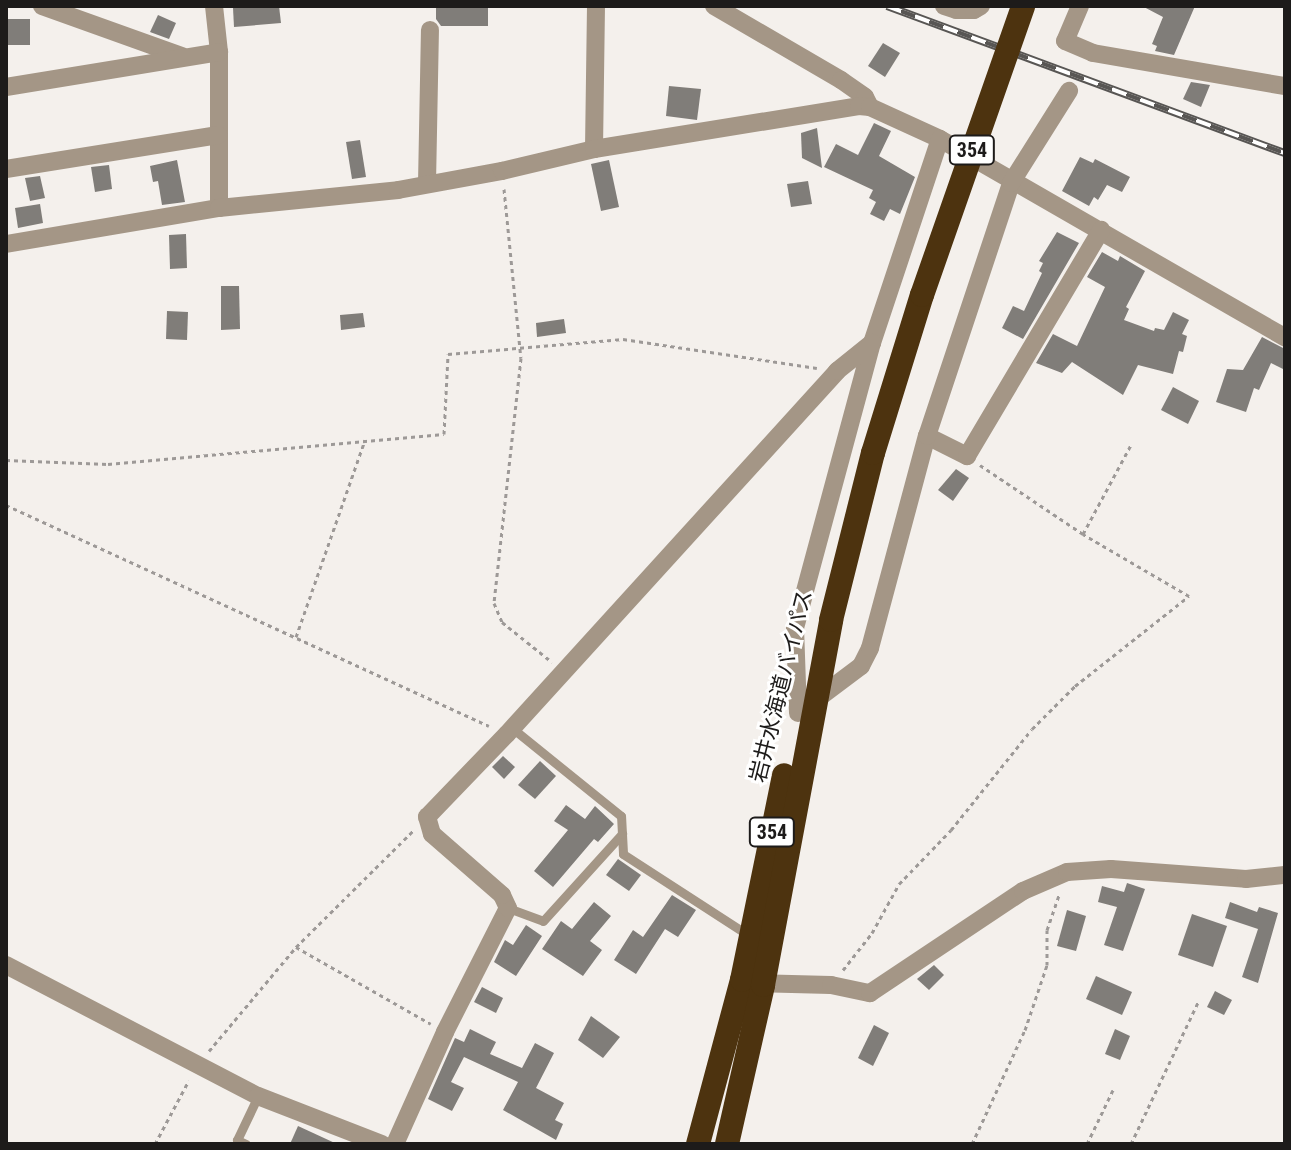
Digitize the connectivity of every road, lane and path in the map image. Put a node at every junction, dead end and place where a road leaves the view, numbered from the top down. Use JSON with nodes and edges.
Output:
{"nodes":[{"id":1,"x":42,"y":6,"type":"edge"},
{"id":2,"x":214,"y":6,"type":"edge"},
{"id":3,"x":596,"y":6,"type":"edge"},
{"id":4,"x":714,"y":6,"type":"edge"},
{"id":5,"x":944,"y":6,"type":"edge"},
{"id":6,"x":981,"y":6,"type":"edge"},
{"id":7,"x":1023,"y":6,"type":"edge"},
{"id":8,"x":1080,"y":6,"type":"edge"},
{"id":9,"x":430,"y":30,"type":"dead end"},
{"id":10,"x":219,"y":52,"type":"junction"},
{"id":11,"x":184,"y":57,"type":"junction"},
{"id":12,"x":1285,"y":86,"type":"edge"},
{"id":13,"x":6,"y":87,"type":"edge"},
{"id":14,"x":1069,"y":91,"type":"dead end"},
{"id":15,"x":870,"y":107,"type":"junction"},
{"id":16,"x":218,"y":135,"type":"junction"},
{"id":17,"x":940,"y":139,"type":"junction"},
{"id":18,"x":594,"y":149,"type":"junction"},
{"id":19,"x":6,"y":169,"type":"edge"},
{"id":20,"x":502,"y":171,"type":"junction"},
{"id":21,"x":1011,"y":183,"type":"junction"},
{"id":22,"x":427,"y":184,"type":"junction"},
{"id":23,"x":219,"y":208,"type":"junction"},
{"id":24,"x":1101,"y":230,"type":"junction"},
{"id":25,"x":6,"y":244,"type":"edge"},
{"id":26,"x":1285,"y":337,"type":"edge"},
{"id":27,"x":872,"y":343,"type":"junction"},
{"id":28,"x":520,"y":347,"type":"junction"},
{"id":29,"x":837,"y":371,"type":"junction"},
{"id":30,"x":927,"y":436,"type":"junction"},
{"id":31,"x":365,"y":440,"type":"junction"},
{"id":32,"x":1132,"y":443,"type":"dead end"},
{"id":33,"x":967,"y":456,"type":"junction"},
{"id":34,"x":6,"y":460,"type":"edge"},
{"id":35,"x":6,"y":505,"type":"edge"},
{"id":36,"x":1083,"y":534,"type":"junction"},
{"id":37,"x":296,"y":638,"type":"junction"},
{"id":38,"x":564,"y":672,"type":"junction"},
{"id":39,"x":806,"y":707,"type":"junction"},
{"id":40,"x":509,"y":731,"type":"junction"},
{"id":41,"x":427,"y":817,"type":"junction"},
{"id":42,"x":622,"y":834,"type":"junction"},
{"id":43,"x":1067,"y":872,"type":"junction"},
{"id":44,"x":1285,"y":875,"type":"edge"},
{"id":45,"x":508,"y":908,"type":"junction"},
{"id":46,"x":751,"y":937,"type":"junction"},
{"id":47,"x":296,"y":947,"type":"junction"},
{"id":48,"x":6,"y":965,"type":"edge"},
{"id":49,"x":752,"y":982,"type":"junction"},
{"id":50,"x":831,"y":985,"type":"junction"},
{"id":51,"x":1198,"y":1002,"type":"dead end"},
{"id":52,"x":445,"y":1032,"type":"junction"},
{"id":53,"x":198,"y":1065,"type":"junction"},
{"id":54,"x":1113,"y":1090,"type":"dead end"},
{"id":55,"x":258,"y":1096,"type":"junction"},
{"id":56,"x":155,"y":1144,"type":"edge"},
{"id":57,"x":246,"y":1144,"type":"edge"},
{"id":58,"x":382,"y":1144,"type":"edge"},
{"id":59,"x":395,"y":1144,"type":"edge"},
{"id":60,"x":698,"y":1144,"type":"edge"},
{"id":61,"x":727,"y":1144,"type":"edge"},
{"id":62,"x":972,"y":1144,"type":"edge"},
{"id":63,"x":1087,"y":1144,"type":"edge"},
{"id":64,"x":1131,"y":1144,"type":"edge"}],
"edges":[{"from":1,"to":11,"type":"street"},
{"from":2,"to":10,"type":"street"},
{"from":3,"to":18,"type":"street"},
{"from":4,"to":15,"type":"street"},
{"from":5,"to":6,"type":"street"},
{"from":7,"to":39,"type":"highway","name":"岩井水海道バイパス","number":"354","bridge":true},
{"from":8,"to":12,"type":"street"},
{"from":9,"to":22,"type":"street"},
{"from":10,"to":11,"type":"street"},
{"from":10,"to":16,"type":"street"},
{"from":11,"to":13,"type":"street"},
{"from":14,"to":21,"type":"street"},
{"from":15,"to":17,"type":"street"},
{"from":15,"to":18,"type":"street"},
{"from":16,"to":19,"type":"street"},
{"from":16,"to":23,"type":"street"},
{"from":17,"to":21,"type":"street"},
{"from":17,"to":27,"type":"street"},
{"from":18,"to":20,"type":"street"},
{"from":20,"to":22,"type":"street"},
{"from":20,"to":28,"type":"path"},
{"from":21,"to":24,"type":"street"},
{"from":21,"to":30,"type":"street"},
{"from":22,"to":23,"type":"street"},
{"from":23,"to":25,"type":"street"},
{"from":24,"to":26,"type":"street"},
{"from":24,"to":33,"type":"street"},
{"from":27,"to":29,"type":"street"},
{"from":27,"to":39,"type":"street"},
{"from":28,"to":29,"type":"path"},
{"from":28,"to":31,"type":"path"},
{"from":28,"to":38,"type":"path"},
{"from":29,"to":38,"type":"street"},
{"from":30,"to":33,"type":"street"},
{"from":30,"to":39,"type":"street"},
{"from":31,"to":34,"type":"path"},
{"from":31,"to":37,"type":"path"},
{"from":32,"to":36,"type":"path"},
{"from":33,"to":36,"type":"path"},
{"from":35,"to":37,"type":"path"},
{"from":36,"to":50,"type":"path"},
{"from":37,"to":40,"type":"path"},
{"from":38,"to":40,"type":"street"},
{"from":39,"to":46,"type":"highway","name":"岩井水海道バイパス","number":"354"},
{"from":39,"to":49,"type":"highway","name":"岩井水海道バイパス","number":"354"},
{"from":40,"to":41,"type":"street"},
{"from":40,"to":42,"type":"lane"},
{"from":41,"to":45,"type":"street"},
{"from":41,"to":47,"type":"path"},
{"from":42,"to":45,"type":"lane"},
{"from":42,"to":46,"type":"lane"},
{"from":43,"to":44,"type":"street"},
{"from":43,"to":50,"type":"street"},
{"from":43,"to":62,"type":"path"},
{"from":45,"to":52,"type":"street"},
{"from":46,"to":49,"type":"highway","name":"岩井水海道バイパス","number":"354"},
{"from":47,"to":52,"type":"path"},
{"from":47,"to":53,"type":"path"},
{"from":48,"to":53,"type":"street"},
{"from":49,"to":50,"type":"street"},
{"from":49,"to":60,"type":"highway","name":"岩井水海道バイパス","number":"354"},
{"from":49,"to":61,"type":"highway","name":"岩井水海道バイパス","number":"354"},
{"from":51,"to":64,"type":"path"},
{"from":52,"to":59,"type":"street"},
{"from":53,"to":55,"type":"street"},
{"from":53,"to":56,"type":"path"},
{"from":54,"to":63,"type":"path"},
{"from":55,"to":57,"type":"lane"},
{"from":55,"to":58,"type":"street"}]}
